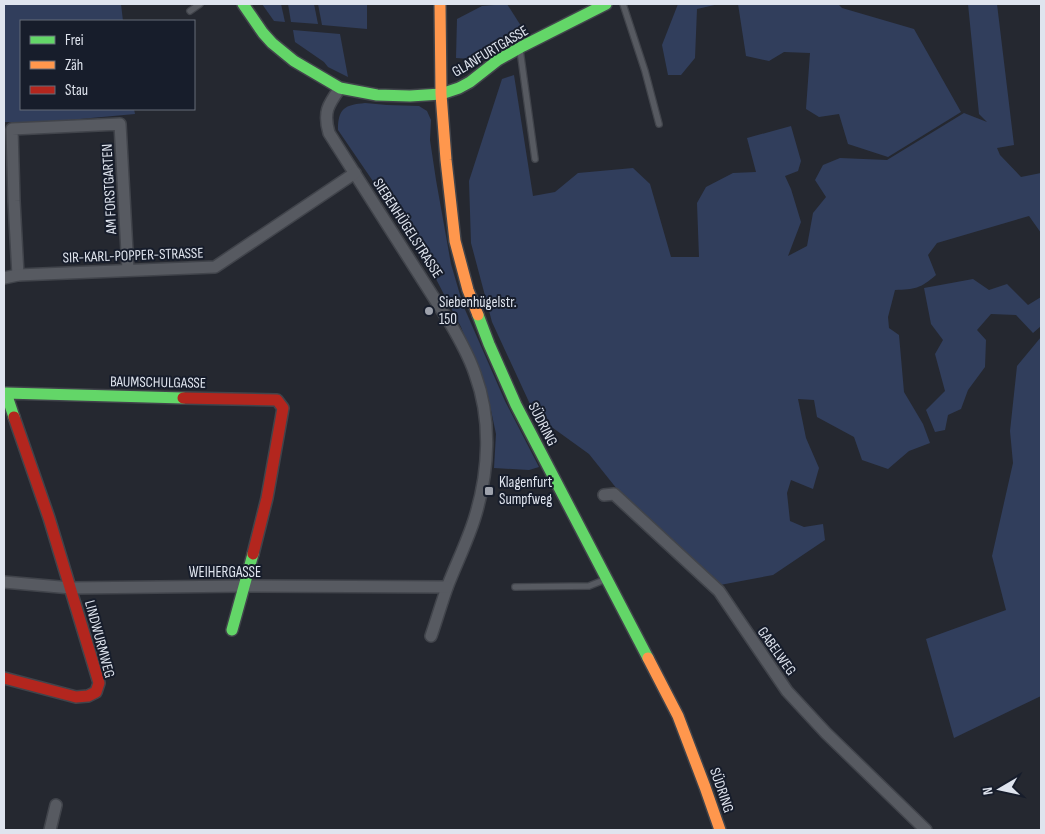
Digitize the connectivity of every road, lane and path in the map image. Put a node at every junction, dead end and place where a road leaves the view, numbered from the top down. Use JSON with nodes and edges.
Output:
{"nodes":[{"id":1,"x":200,"y":4,"type":"edge"},
{"id":2,"x":243,"y":4,"type":"edge"},
{"id":3,"x":440,"y":4,"type":"edge"},
{"id":4,"x":606,"y":4,"type":"edge"},
{"id":5,"x":623,"y":4,"type":"edge"},
{"id":6,"x":190,"y":10,"type":"dead end"},
{"id":7,"x":519,"y":48,"type":"junction"},
{"id":8,"x":340,"y":88,"type":"junction"},
{"id":9,"x":442,"y":94,"type":"junction"},
{"id":10,"x":659,"y":124,"type":"dead end"},
{"id":11,"x":8,"y":129,"type":"edge"},
{"id":12,"x":535,"y":159,"type":"dead end"},
{"id":13,"x":355,"y":173,"type":"junction"},
{"id":14,"x":128,"y":270,"type":"junction"},
{"id":15,"x":18,"y":275,"type":"junction"},
{"id":16,"x":4,"y":278,"type":"edge"},
{"id":17,"x":604,"y":495,"type":"dead end"},
{"id":18,"x":607,"y":579,"type":"junction"},
{"id":19,"x":4,"y":582,"type":"edge"},
{"id":20,"x":245,"y":586,"type":"junction"},
{"id":21,"x":447,"y":587,"type":"junction"},
{"id":22,"x":515,"y":587,"type":"dead end"},
{"id":23,"x":71,"y":588,"type":"junction"},
{"id":24,"x":232,"y":630,"type":"dead end"},
{"id":25,"x":431,"y":636,"type":"dead end"},
{"id":26,"x":4,"y":678,"type":"edge"},
{"id":27,"x":56,"y":805,"type":"dead end"},
{"id":28,"x":50,"y":830,"type":"edge"},
{"id":29,"x":720,"y":830,"type":"edge"},
{"id":30,"x":926,"y":830,"type":"edge"}],
"edges":[{"from":1,"to":6,"type":"lane"},
{"from":2,"to":8,"type":"street"},
{"from":3,"to":9,"type":"street","name":"SÜDRING"},
{"from":4,"to":7,"type":"street","name":"GLANFURTGASSE"},
{"from":5,"to":10,"type":"lane"},
{"from":7,"to":9,"type":"street","name":"GLANFURTGASSE"},
{"from":7,"to":12,"type":"lane"},
{"from":8,"to":9,"type":"street"},
{"from":8,"to":13,"type":"street","name":"SIEBENHÜGELSTRASSE"},
{"from":9,"to":18,"type":"street","name":"SÜDRING"},
{"from":11,"to":14,"type":"street","name":"AM FORSTGARTEN"},
{"from":11,"to":15,"type":"street","name":"AM FORSTGARTEN"},
{"from":13,"to":14,"type":"street","name":"SIR-KARL-POPPER-STRASSE"},
{"from":13,"to":21,"type":"street","name":"SIEBENHÜGELSTRASSE"},
{"from":14,"to":15,"type":"street","name":"SIR-KARL-POPPER-STRASSE"},
{"from":15,"to":16,"type":"street","name":"SIR-KARL-POPPER-STRASSE"},
{"from":17,"to":30,"type":"street","name":"GABELWEG"},
{"from":18,"to":22,"type":"lane"},
{"from":18,"to":29,"type":"street","name":"SÜDRING"},
{"from":19,"to":23,"type":"street","name":"WEIHERGASSE"},
{"from":20,"to":21,"type":"street","name":"WEIHERGASSE"},
{"from":20,"to":23,"type":"street","name":"WEIHERGASSE"},
{"from":20,"to":23,"type":"street","name":"BAUMSCHULGASSE"},
{"from":20,"to":24,"type":"street","name":"BAUMSCHULGASSE"},
{"from":21,"to":25,"type":"street","name":"SIEBENHÜGELSTRASSE"},
{"from":23,"to":26,"type":"street","name":"LINDWURMWEG"},
{"from":27,"to":28,"type":"street"}]}
